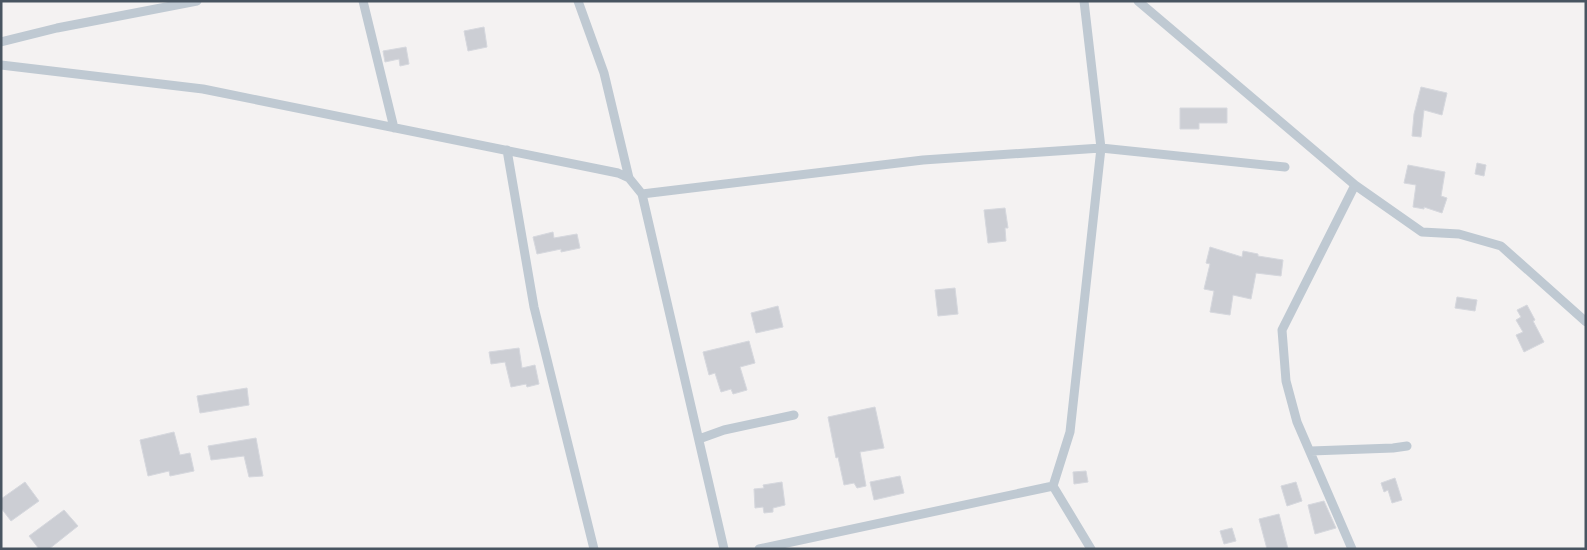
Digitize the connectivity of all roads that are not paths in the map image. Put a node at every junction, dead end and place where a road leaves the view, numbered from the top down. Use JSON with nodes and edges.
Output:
{"nodes":[{"id":1,"x":196,"y":1,"type":"edge"},
{"id":2,"x":363,"y":1,"type":"edge"},
{"id":3,"x":578,"y":1,"type":"edge"},
{"id":4,"x":1084,"y":1,"type":"edge"},
{"id":5,"x":1138,"y":1,"type":"edge"},
{"id":6,"x":177,"y":2,"type":"edge"},
{"id":7,"x":1,"y":42,"type":"edge"},
{"id":8,"x":1,"y":65,"type":"edge"},
{"id":9,"x":394,"y":128,"type":"junction"},
{"id":10,"x":1101,"y":148,"type":"junction"},
{"id":11,"x":506,"y":150,"type":"junction"},
{"id":12,"x":1284,"y":167,"type":"dead end"},
{"id":13,"x":629,"y":178,"type":"junction"},
{"id":14,"x":1354,"y":186,"type":"junction"},
{"id":15,"x":642,"y":194,"type":"junction"},
{"id":16,"x":1586,"y":322,"type":"edge"},
{"id":17,"x":794,"y":415,"type":"dead end"},
{"id":18,"x":699,"y":439,"type":"junction"},
{"id":19,"x":1407,"y":446,"type":"dead end"},
{"id":20,"x":1311,"y":451,"type":"junction"},
{"id":21,"x":1053,"y":486,"type":"junction"},
{"id":22,"x":594,"y":549,"type":"edge"},
{"id":23,"x":724,"y":549,"type":"edge"},
{"id":24,"x":759,"y":549,"type":"edge"},
{"id":25,"x":1091,"y":549,"type":"edge"},
{"id":26,"x":1352,"y":549,"type":"edge"}],
"edges":[{"from":1,"to":6,"type":"street"},
{"from":2,"to":9,"type":"street"},
{"from":3,"to":13,"type":"street"},
{"from":4,"to":10,"type":"street"},
{"from":5,"to":14,"type":"street"},
{"from":6,"to":7,"type":"street"},
{"from":8,"to":9,"type":"street"},
{"from":9,"to":11,"type":"street"},
{"from":10,"to":12,"type":"street"},
{"from":10,"to":15,"type":"street"},
{"from":10,"to":21,"type":"street"},
{"from":11,"to":13,"type":"street"},
{"from":11,"to":22,"type":"street"},
{"from":13,"to":15,"type":"street"},
{"from":14,"to":16,"type":"street"},
{"from":14,"to":20,"type":"street"},
{"from":15,"to":18,"type":"street"},
{"from":17,"to":18,"type":"street"},
{"from":18,"to":23,"type":"street"},
{"from":19,"to":20,"type":"street"},
{"from":20,"to":26,"type":"street"},
{"from":21,"to":24,"type":"street"},
{"from":21,"to":25,"type":"street"}]}
